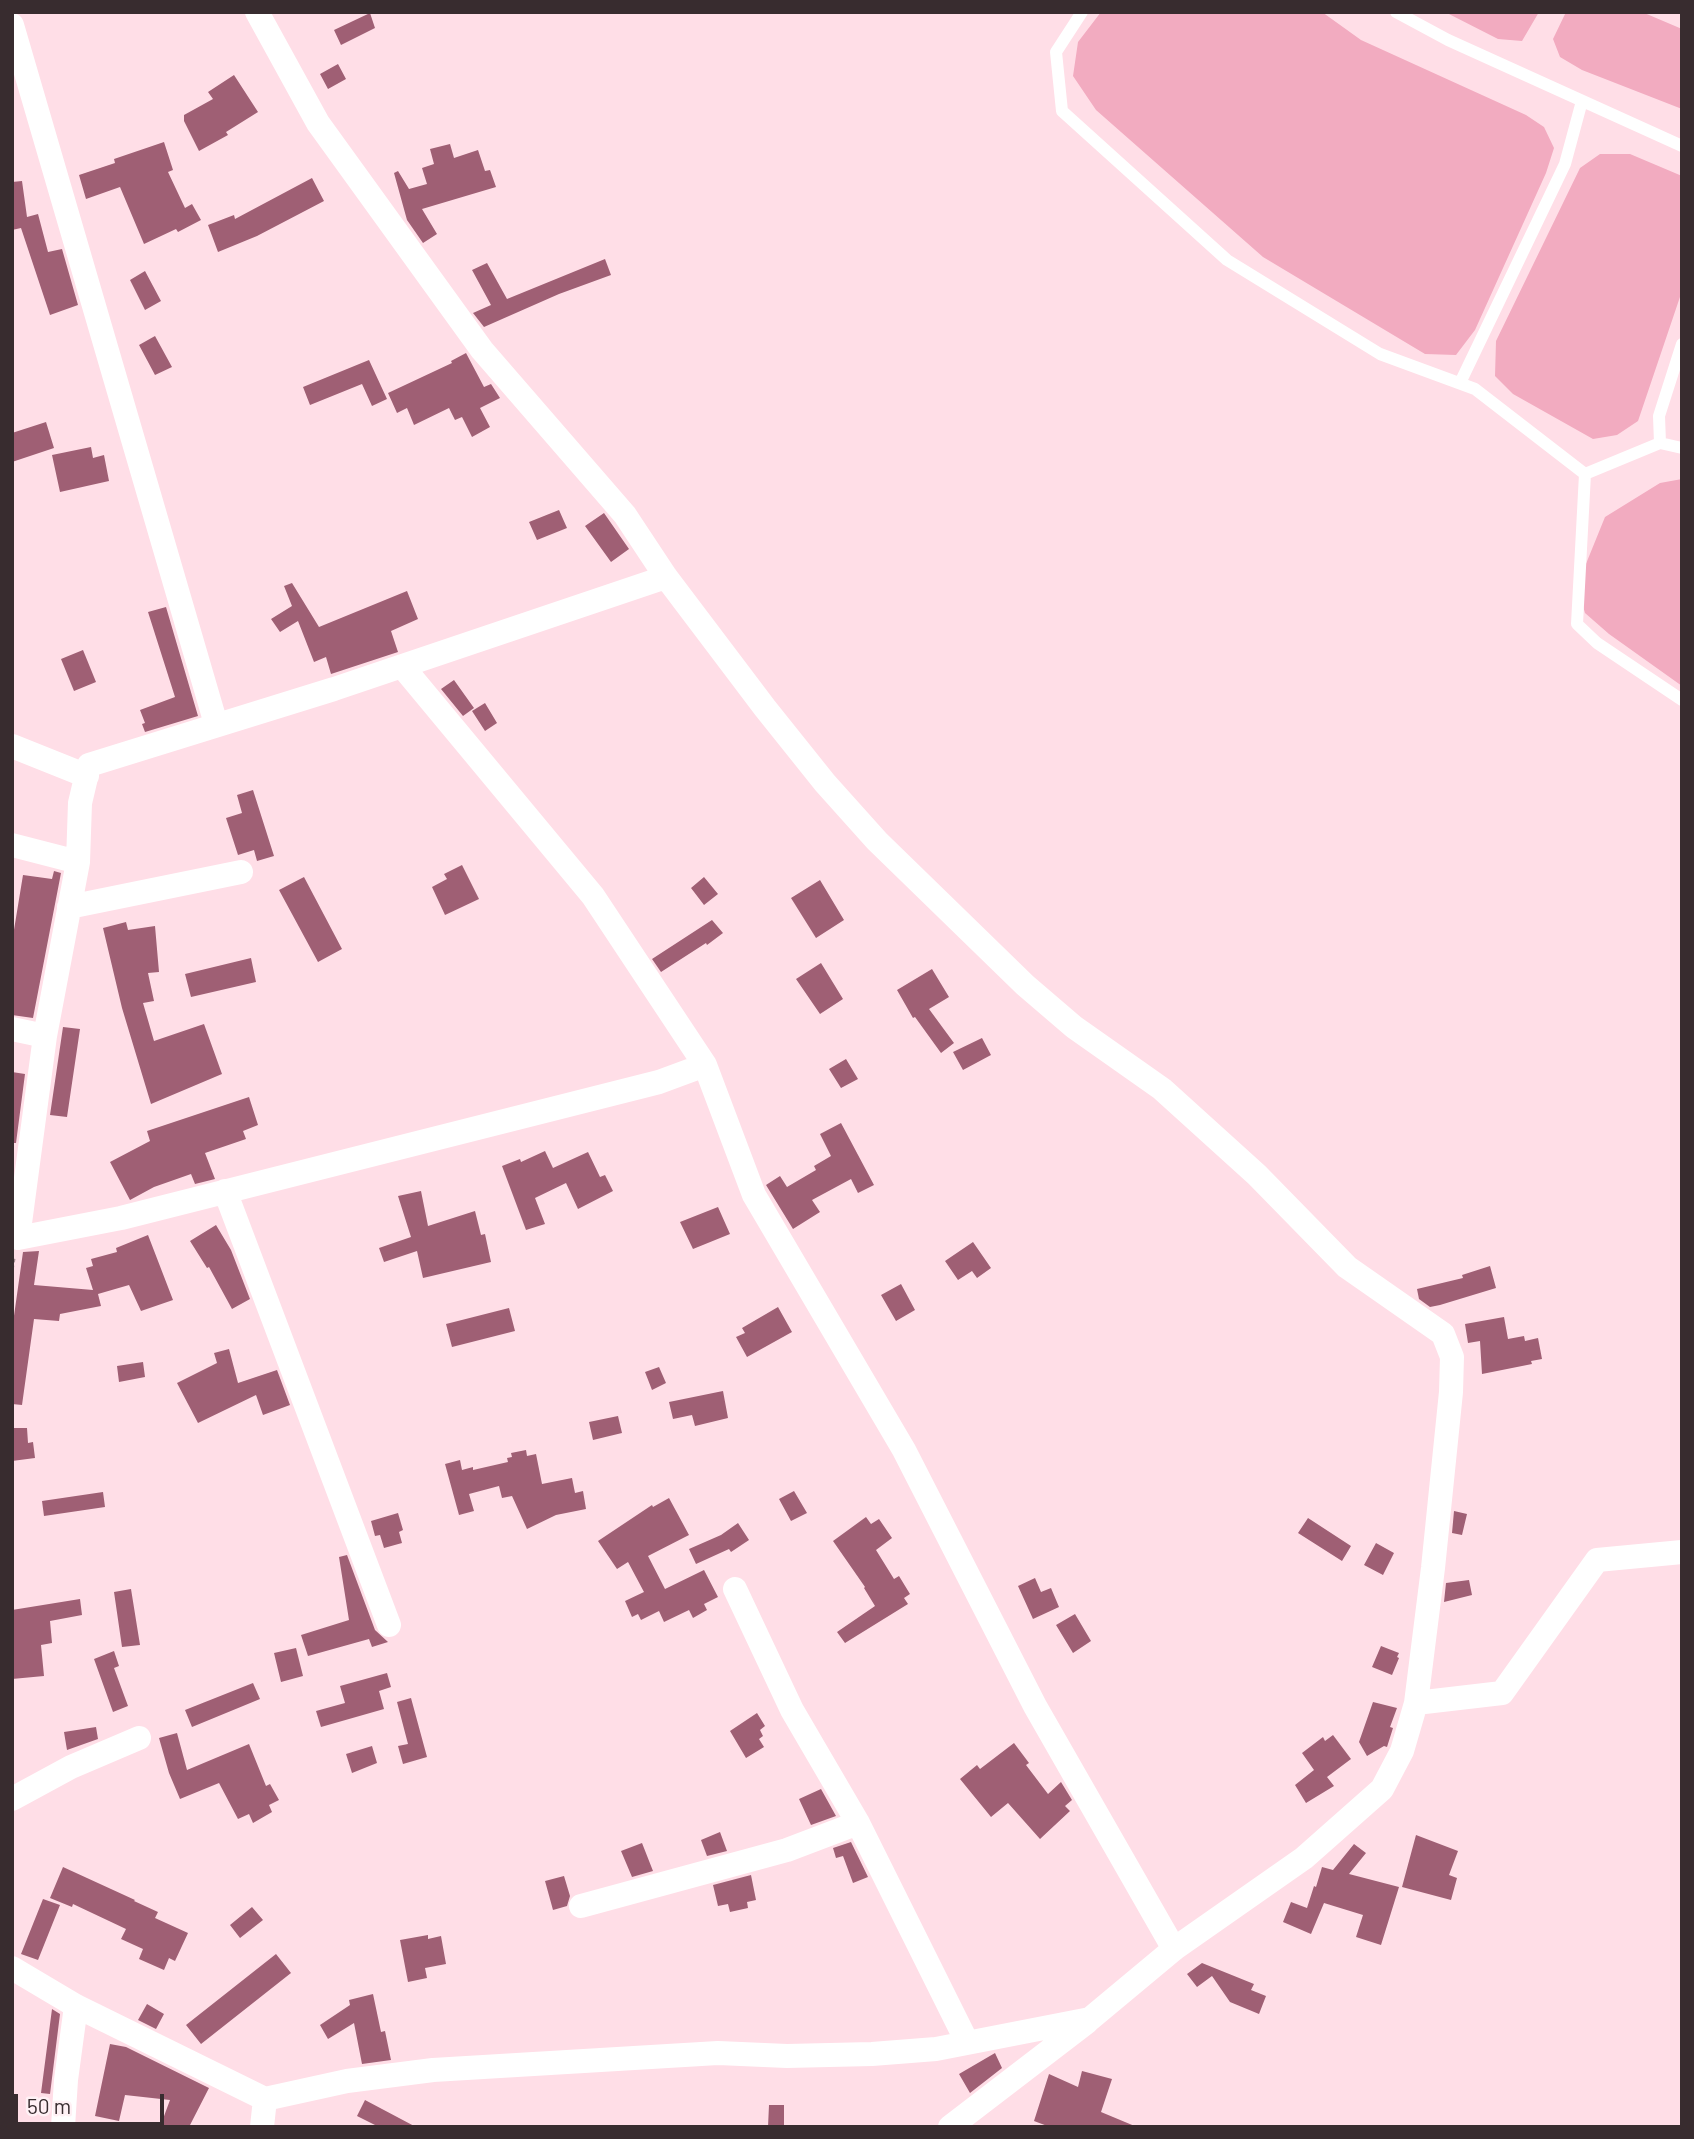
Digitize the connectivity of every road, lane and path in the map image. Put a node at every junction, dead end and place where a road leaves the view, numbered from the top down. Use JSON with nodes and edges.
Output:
{"nodes":[{"id":1,"x":257,"y":12,"type":"edge"},
{"id":2,"x":1082,"y":12,"type":"edge"},
{"id":3,"x":1396,"y":12,"type":"edge"},
{"id":4,"x":12,"y":26,"type":"edge"},
{"id":5,"x":1581,"y":100,"type":"junction"},
{"id":6,"x":1682,"y":146,"type":"edge"},
{"id":7,"x":1682,"y":344,"type":"edge"},
{"id":8,"x":1461,"y":383,"type":"junction"},
{"id":9,"x":1660,"y":443,"type":"junction"},
{"id":10,"x":1682,"y":448,"type":"edge"},
{"id":11,"x":1585,"y":474,"type":"junction"},
{"id":12,"x":666,"y":577,"type":"junction"},
{"id":13,"x":402,"y":666,"type":"junction"},
{"id":14,"x":1682,"y":700,"type":"edge"},
{"id":15,"x":216,"y":724,"type":"junction"},
{"id":16,"x":12,"y":746,"type":"edge"},
{"id":17,"x":87,"y":776,"type":"junction"},
{"id":18,"x":12,"y":845,"type":"edge"},
{"id":19,"x":78,"y":862,"type":"junction"},
{"id":20,"x":241,"y":872,"type":"dead end"},
{"id":21,"x":69,"y":906,"type":"junction"},
{"id":22,"x":12,"y":1029,"type":"edge"},
{"id":23,"x":45,"y":1036,"type":"junction"},
{"id":24,"x":705,"y":1065,"type":"junction"},
{"id":25,"x":225,"y":1191,"type":"junction"},
{"id":26,"x":16,"y":1220,"type":"edge"},
{"id":27,"x":1682,"y":1552,"type":"edge"},
{"id":28,"x":735,"y":1589,"type":"dead end"},
{"id":29,"x":389,"y":1625,"type":"dead end"},
{"id":30,"x":1416,"y":1703,"type":"junction"},
{"id":31,"x":139,"y":1738,"type":"dead end"},
{"id":32,"x":12,"y":1799,"type":"edge"},
{"id":33,"x":858,"y":1823,"type":"junction"},
{"id":34,"x":581,"y":1906,"type":"dead end"},
{"id":35,"x":1174,"y":1950,"type":"junction"},
{"id":36,"x":12,"y":1968,"type":"edge"},
{"id":37,"x":76,"y":2006,"type":"junction"},
{"id":38,"x":1090,"y":2019,"type":"junction"},
{"id":39,"x":967,"y":2042,"type":"junction"},
{"id":40,"x":265,"y":2099,"type":"junction"},
{"id":41,"x":64,"y":2127,"type":"edge"},
{"id":42,"x":262,"y":2127,"type":"edge"},
{"id":43,"x":950,"y":2127,"type":"edge"}],
"edges":[{"from":1,"to":12,"type":"street"},
{"from":2,"to":8,"type":"lane"},
{"from":3,"to":5,"type":"lane"},
{"from":4,"to":15,"type":"street"},
{"from":5,"to":6,"type":"lane"},
{"from":5,"to":8,"type":"lane"},
{"from":7,"to":9,"type":"lane"},
{"from":8,"to":11,"type":"lane"},
{"from":9,"to":10,"type":"lane"},
{"from":9,"to":11,"type":"lane"},
{"from":11,"to":14,"type":"lane"},
{"from":12,"to":13,"type":"street"},
{"from":12,"to":30,"type":"street"},
{"from":13,"to":15,"type":"street"},
{"from":13,"to":24,"type":"street"},
{"from":15,"to":17,"type":"street"},
{"from":16,"to":17,"type":"street"},
{"from":17,"to":19,"type":"street"},
{"from":18,"to":19,"type":"street"},
{"from":19,"to":21,"type":"street"},
{"from":20,"to":21,"type":"street"},
{"from":21,"to":23,"type":"street"},
{"from":22,"to":23,"type":"street"},
{"from":23,"to":26,"type":"street"},
{"from":24,"to":25,"type":"street"},
{"from":24,"to":35,"type":"street"},
{"from":25,"to":26,"type":"street"},
{"from":25,"to":29,"type":"street"},
{"from":27,"to":30,"type":"street"},
{"from":28,"to":33,"type":"street"},
{"from":30,"to":35,"type":"street"},
{"from":31,"to":32,"type":"street"},
{"from":33,"to":34,"type":"street"},
{"from":33,"to":39,"type":"street"},
{"from":35,"to":38,"type":"street"},
{"from":36,"to":37,"type":"street"},
{"from":37,"to":40,"type":"street"},
{"from":37,"to":41,"type":"street"},
{"from":38,"to":39,"type":"street"},
{"from":38,"to":43,"type":"street"},
{"from":39,"to":40,"type":"street"},
{"from":40,"to":42,"type":"street"}]}
